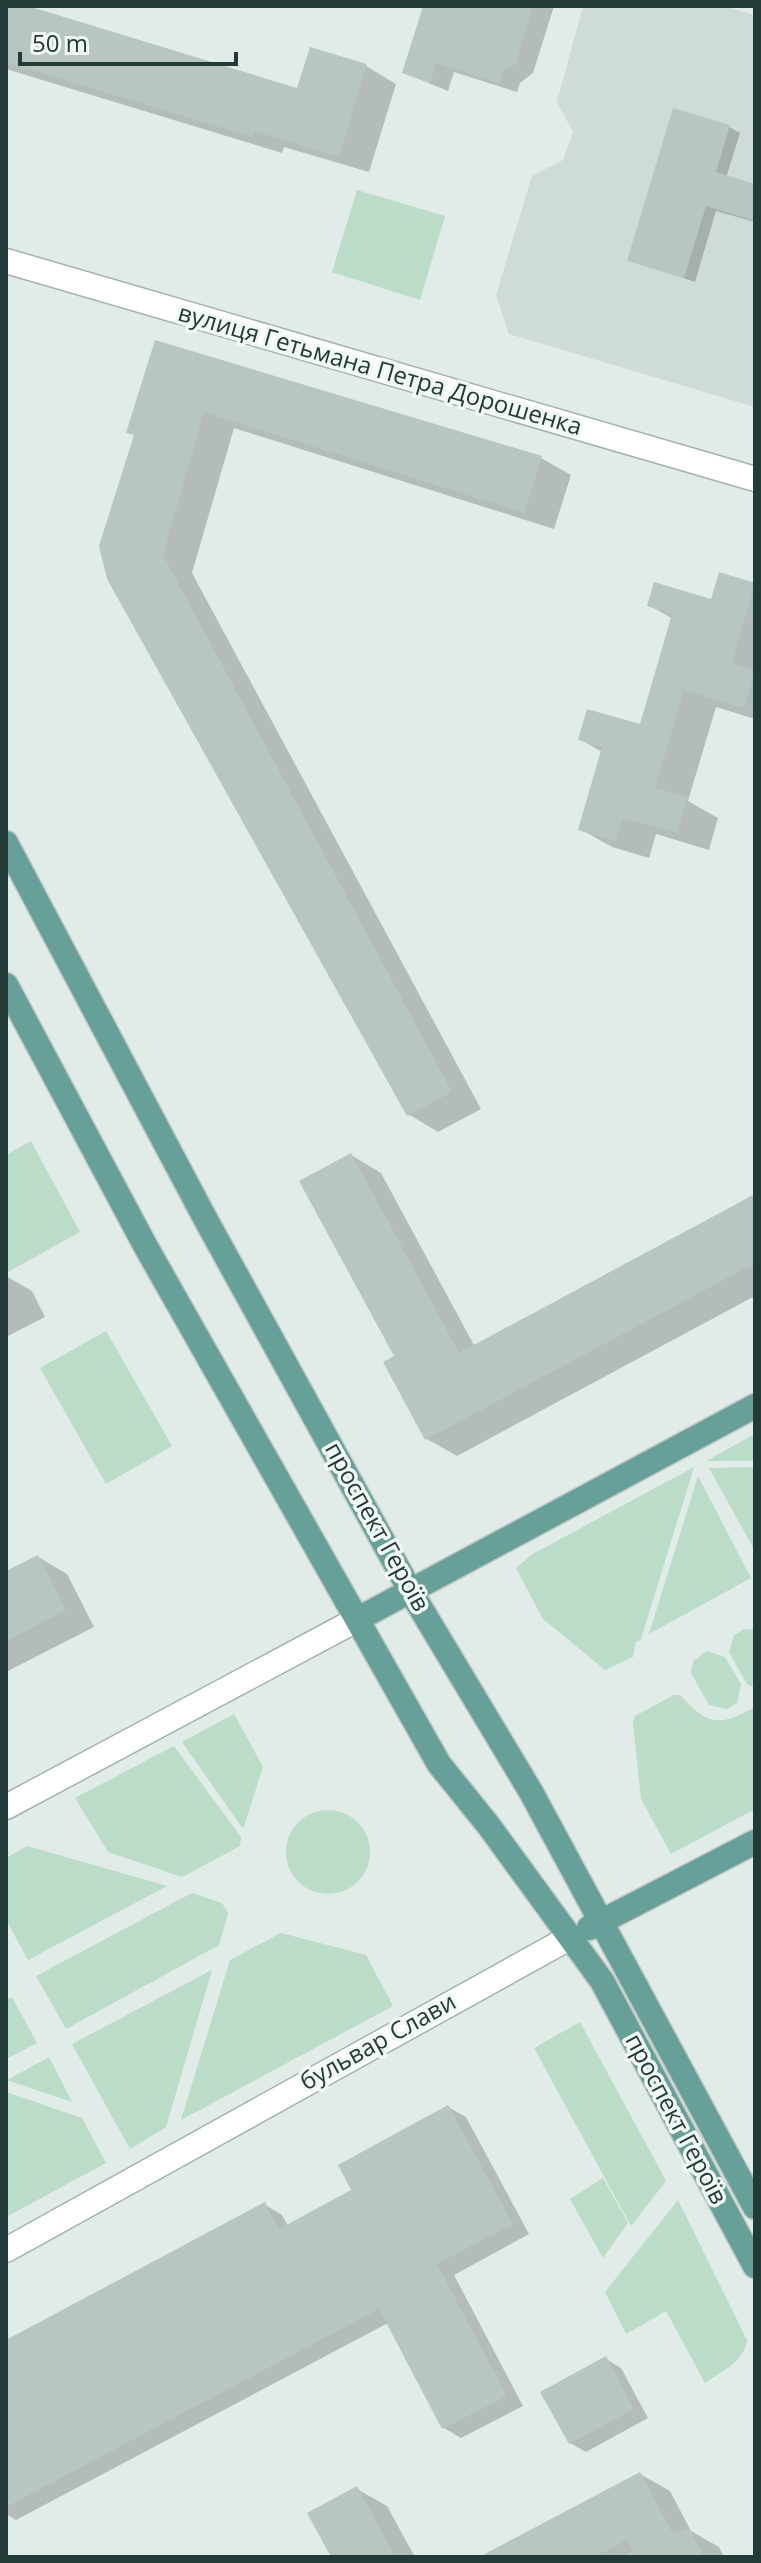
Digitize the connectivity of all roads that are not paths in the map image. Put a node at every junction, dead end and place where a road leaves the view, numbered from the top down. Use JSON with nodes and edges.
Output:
{"nodes":[{"id":1,"x":6,"y":261,"type":"edge"},
{"id":2,"x":755,"y":479,"type":"edge"},
{"id":3,"x":6,"y":843,"type":"edge"},
{"id":4,"x":6,"y":985,"type":"edge"},
{"id":5,"x":755,"y":1406,"type":"edge"},
{"id":6,"x":411,"y":1592,"type":"junction"},
{"id":7,"x":358,"y":1619,"type":"junction"},
{"id":8,"x":6,"y":1807,"type":"edge"},
{"id":9,"x":755,"y":1842,"type":"edge"},
{"id":10,"x":601,"y":1922,"type":"junction"},
{"id":11,"x":569,"y":1938,"type":"junction"},
{"id":12,"x":755,"y":2207,"type":"edge"},
{"id":13,"x":6,"y":2250,"type":"edge"},
{"id":14,"x":755,"y":2266,"type":"edge"}],
"edges":[{"from":1,"to":2,"type":"street","name":"вулиця Гетьмана Петра Дорошенка"},
{"from":3,"to":6,"type":"main road","name":"проспект Героїв"},
{"from":4,"to":7,"type":"main road","name":"проспект Героїв"},
{"from":5,"to":6,"type":"main road"},
{"from":6,"to":7,"type":"main road"},
{"from":6,"to":10,"type":"main road","name":"проспект Героїв"},
{"from":7,"to":8,"type":"street"},
{"from":7,"to":11,"type":"main road","name":"проспект Героїв"},
{"from":9,"to":10,"type":"main road","name":"бульвар Слави"},
{"from":10,"to":11,"type":"main road","name":"бульвар Слави"},
{"from":10,"to":12,"type":"main road","name":"проспект Героїв"},
{"from":11,"to":13,"type":"street","name":"бульвар Слави"},
{"from":11,"to":14,"type":"main road","name":"проспект Героїв"}]}
